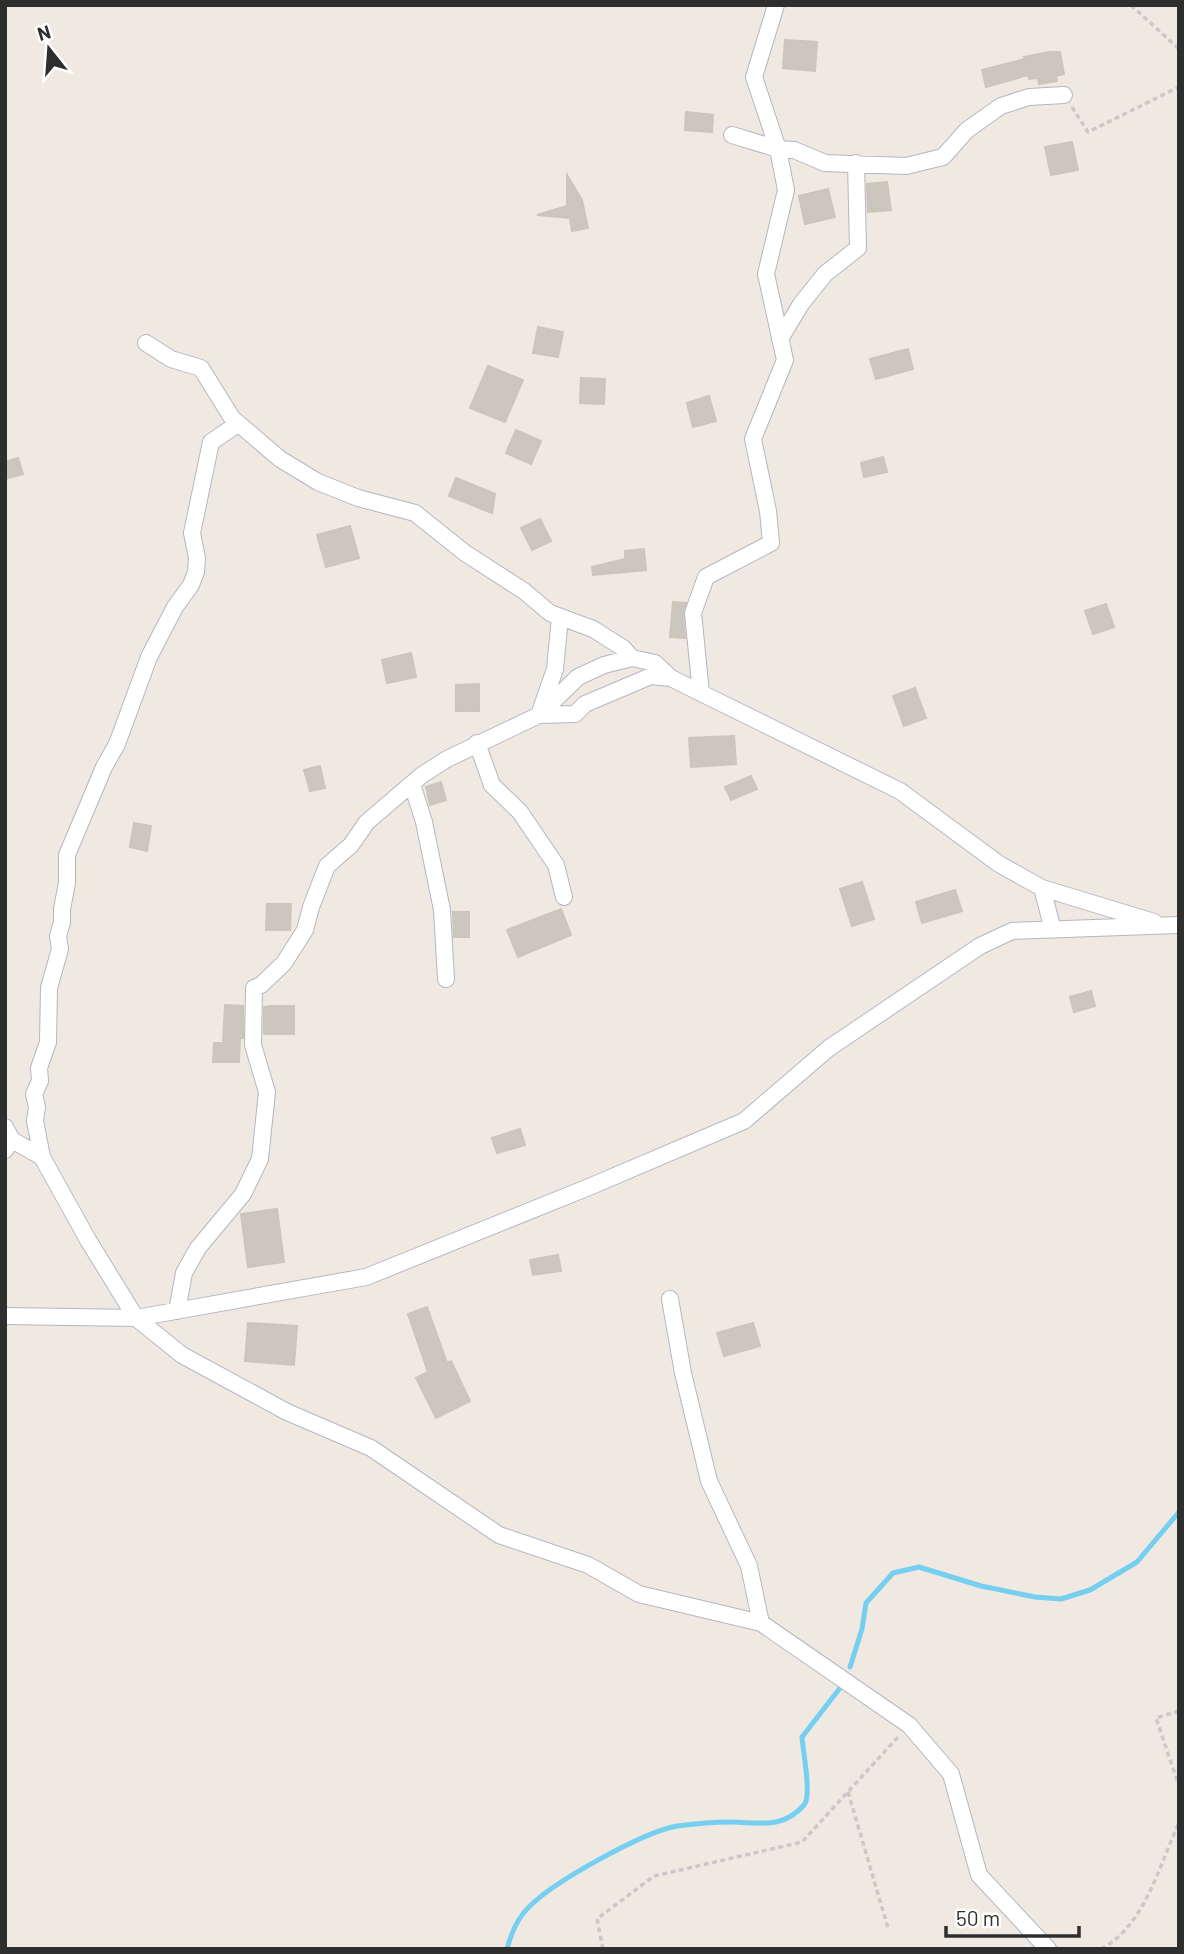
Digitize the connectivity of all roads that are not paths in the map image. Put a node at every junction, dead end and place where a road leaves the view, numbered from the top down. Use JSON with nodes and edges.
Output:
{"nodes":[{"id":1,"x":776,"y":5,"type":"edge"},
{"id":2,"x":1064,"y":95,"type":"road end"},
{"id":3,"x":732,"y":135,"type":"dead end"},
{"id":4,"x":778,"y":149,"type":"junction"},
{"id":5,"x":856,"y":163,"type":"junction"},
{"id":6,"x":780,"y":339,"type":"junction"},
{"id":7,"x":146,"y":343,"type":"dead end"},
{"id":8,"x":238,"y":424,"type":"junction"},
{"id":9,"x":560,"y":617,"type":"junction"},
{"id":10,"x":632,"y":658,"type":"junction"},
{"id":11,"x":671,"y":677,"type":"junction"},
{"id":12,"x":701,"y":694,"type":"junction"},
{"id":13,"x":539,"y":715,"type":"junction"},
{"id":14,"x":477,"y":743,"type":"junction"},
{"id":15,"x":412,"y":784,"type":"junction"},
{"id":16,"x":1042,"y":888,"type":"junction"},
{"id":17,"x":564,"y":897,"type":"dead end"},
{"id":18,"x":1173,"y":925,"type":"edge"},
{"id":19,"x":1053,"y":930,"type":"junction"},
{"id":20,"x":446,"y":979,"type":"dead end"},
{"id":21,"x":8,"y":1139,"type":"edge"},
{"id":22,"x":42,"y":1157,"type":"junction"},
{"id":23,"x":670,"y":1299,"type":"dead end"},
{"id":24,"x":177,"y":1311,"type":"junction"},
{"id":25,"x":5,"y":1316,"type":"edge"},
{"id":26,"x":136,"y":1318,"type":"junction"},
{"id":27,"x":761,"y":1623,"type":"junction"},
{"id":28,"x":1048,"y":1949,"type":"edge"}],
"edges":[{"from":1,"to":4,"type":"street"},
{"from":2,"to":5,"type":"street"},
{"from":3,"to":4,"type":"street"},
{"from":4,"to":5,"type":"street"},
{"from":4,"to":6,"type":"street"},
{"from":5,"to":6,"type":"street"},
{"from":6,"to":12,"type":"street"},
{"from":7,"to":8,"type":"street"},
{"from":8,"to":9,"type":"street"},
{"from":8,"to":22,"type":"street"},
{"from":9,"to":10,"type":"street"},
{"from":9,"to":13,"type":"street"},
{"from":10,"to":11,"type":"street"},
{"from":10,"to":13,"type":"street"},
{"from":11,"to":12,"type":"street"},
{"from":11,"to":13,"type":"street"},
{"from":12,"to":16,"type":"street"},
{"from":13,"to":14,"type":"street"},
{"from":14,"to":15,"type":"street"},
{"from":14,"to":17,"type":"street"},
{"from":15,"to":20,"type":"street"},
{"from":15,"to":24,"type":"street"},
{"from":16,"to":18,"type":"street"},
{"from":16,"to":19,"type":"street"},
{"from":18,"to":19,"type":"street"},
{"from":19,"to":24,"type":"street"},
{"from":21,"to":22,"type":"street"},
{"from":22,"to":26,"type":"street"},
{"from":23,"to":27,"type":"street"},
{"from":24,"to":26,"type":"street"},
{"from":25,"to":26,"type":"street"},
{"from":26,"to":27,"type":"street"},
{"from":27,"to":28,"type":"street"}]}
